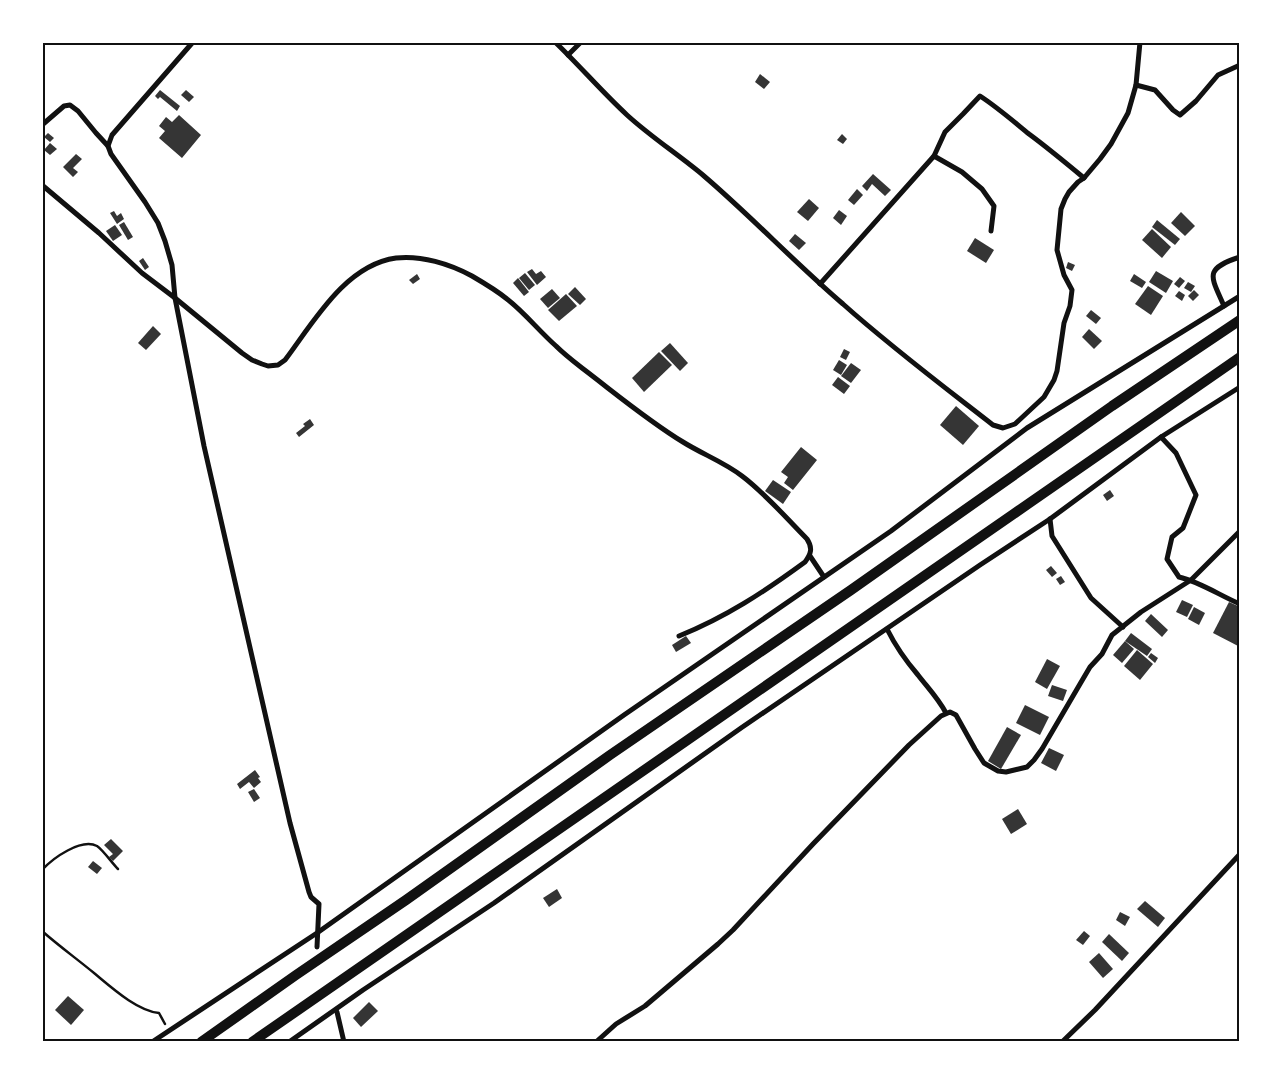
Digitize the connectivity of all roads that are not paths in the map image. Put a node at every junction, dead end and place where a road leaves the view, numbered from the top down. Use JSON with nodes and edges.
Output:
{"nodes":[{"id":1,"x":193,"y":42,"type":"edge"},
{"id":2,"x":555,"y":42,"type":"edge"},
{"id":3,"x":580,"y":42,"type":"edge"},
{"id":4,"x":720,"y":42,"type":"edge"},
{"id":5,"x":725,"y":42,"type":"edge"},
{"id":6,"x":1140,"y":42,"type":"edge"},
{"id":7,"x":568,"y":55,"type":"junction"},
{"id":8,"x":1240,"y":65,"type":"edge"},
{"id":9,"x":1136,"y":85,"type":"junction"},
{"id":10,"x":42,"y":125,"type":"edge"},
{"id":11,"x":108,"y":146,"type":"junction"},
{"id":12,"x":934,"y":156,"type":"junction"},
{"id":13,"x":1084,"y":178,"type":"junction"},
{"id":14,"x":42,"y":185,"type":"edge"},
{"id":15,"x":991,"y":231,"type":"dead end"},
{"id":16,"x":1240,"y":258,"type":"edge"},
{"id":17,"x":820,"y":284,"type":"junction"},
{"id":18,"x":1240,"y":296,"type":"edge"},
{"id":19,"x":174,"y":298,"type":"junction"},
{"id":20,"x":1224,"y":306,"type":"junction"},
{"id":21,"x":1240,"y":320,"type":"edge"},
{"id":22,"x":1240,"y":356,"type":"edge"},
{"id":23,"x":1240,"y":386,"type":"edge"},
{"id":24,"x":1161,"y":437,"type":"junction"},
{"id":25,"x":1050,"y":519,"type":"junction"},
{"id":26,"x":1240,"y":531,"type":"edge"},
{"id":27,"x":810,"y":556,"type":"junction"},
{"id":28,"x":824,"y":577,"type":"junction"},
{"id":29,"x":1191,"y":580,"type":"junction"},
{"id":30,"x":1240,"y":604,"type":"edge"},
{"id":31,"x":1123,"y":627,"type":"junction"},
{"id":32,"x":887,"y":629,"type":"junction"},
{"id":33,"x":679,"y":636,"type":"dead end"},
{"id":34,"x":946,"y":713,"type":"junction"},
{"id":35,"x":1240,"y":854,"type":"edge"},
{"id":36,"x":317,"y":933,"type":"junction"},
{"id":37,"x":316,"y":947,"type":"dead end"},
{"id":38,"x":336,"y":1012,"type":"dead end"},
{"id":39,"x":152,"y":1042,"type":"edge"},
{"id":40,"x":202,"y":1042,"type":"edge"},
{"id":41,"x":252,"y":1042,"type":"edge"},
{"id":42,"x":289,"y":1042,"type":"edge"},
{"id":43,"x":344,"y":1042,"type":"edge"},
{"id":44,"x":596,"y":1042,"type":"edge"},
{"id":45,"x":1062,"y":1042,"type":"edge"}],
"edges":[{"from":1,"to":11,"type":"street"},
{"from":2,"to":7,"type":"street"},
{"from":3,"to":7,"type":"street"},
{"from":4,"to":5,"type":"street"},
{"from":6,"to":9,"type":"street"},
{"from":7,"to":17,"type":"street"},
{"from":8,"to":9,"type":"street"},
{"from":9,"to":13,"type":"street"},
{"from":10,"to":11,"type":"street"},
{"from":11,"to":19,"type":"street"},
{"from":12,"to":13,"type":"street"},
{"from":12,"to":15,"type":"street"},
{"from":12,"to":17,"type":"street"},
{"from":13,"to":17,"type":"street"},
{"from":14,"to":19,"type":"street"},
{"from":16,"to":20,"type":"street"},
{"from":18,"to":20,"type":"street"},
{"from":19,"to":27,"type":"street"},
{"from":19,"to":36,"type":"street"},
{"from":20,"to":28,"type":"street"},
{"from":21,"to":40,"type":"highway"},
{"from":22,"to":41,"type":"highway"},
{"from":23,"to":24,"type":"street"},
{"from":24,"to":25,"type":"street"},
{"from":24,"to":29,"type":"street"},
{"from":25,"to":31,"type":"street"},
{"from":25,"to":32,"type":"street"},
{"from":26,"to":29,"type":"street"},
{"from":27,"to":28,"type":"street"},
{"from":27,"to":33,"type":"street"},
{"from":28,"to":36,"type":"street"},
{"from":29,"to":30,"type":"street"},
{"from":29,"to":31,"type":"street"},
{"from":31,"to":34,"type":"street"},
{"from":32,"to":34,"type":"street"},
{"from":32,"to":42,"type":"street"},
{"from":34,"to":44,"type":"street"},
{"from":35,"to":45,"type":"street"},
{"from":36,"to":37,"type":"street"},
{"from":36,"to":39,"type":"street"},
{"from":38,"to":43,"type":"street"}]}
